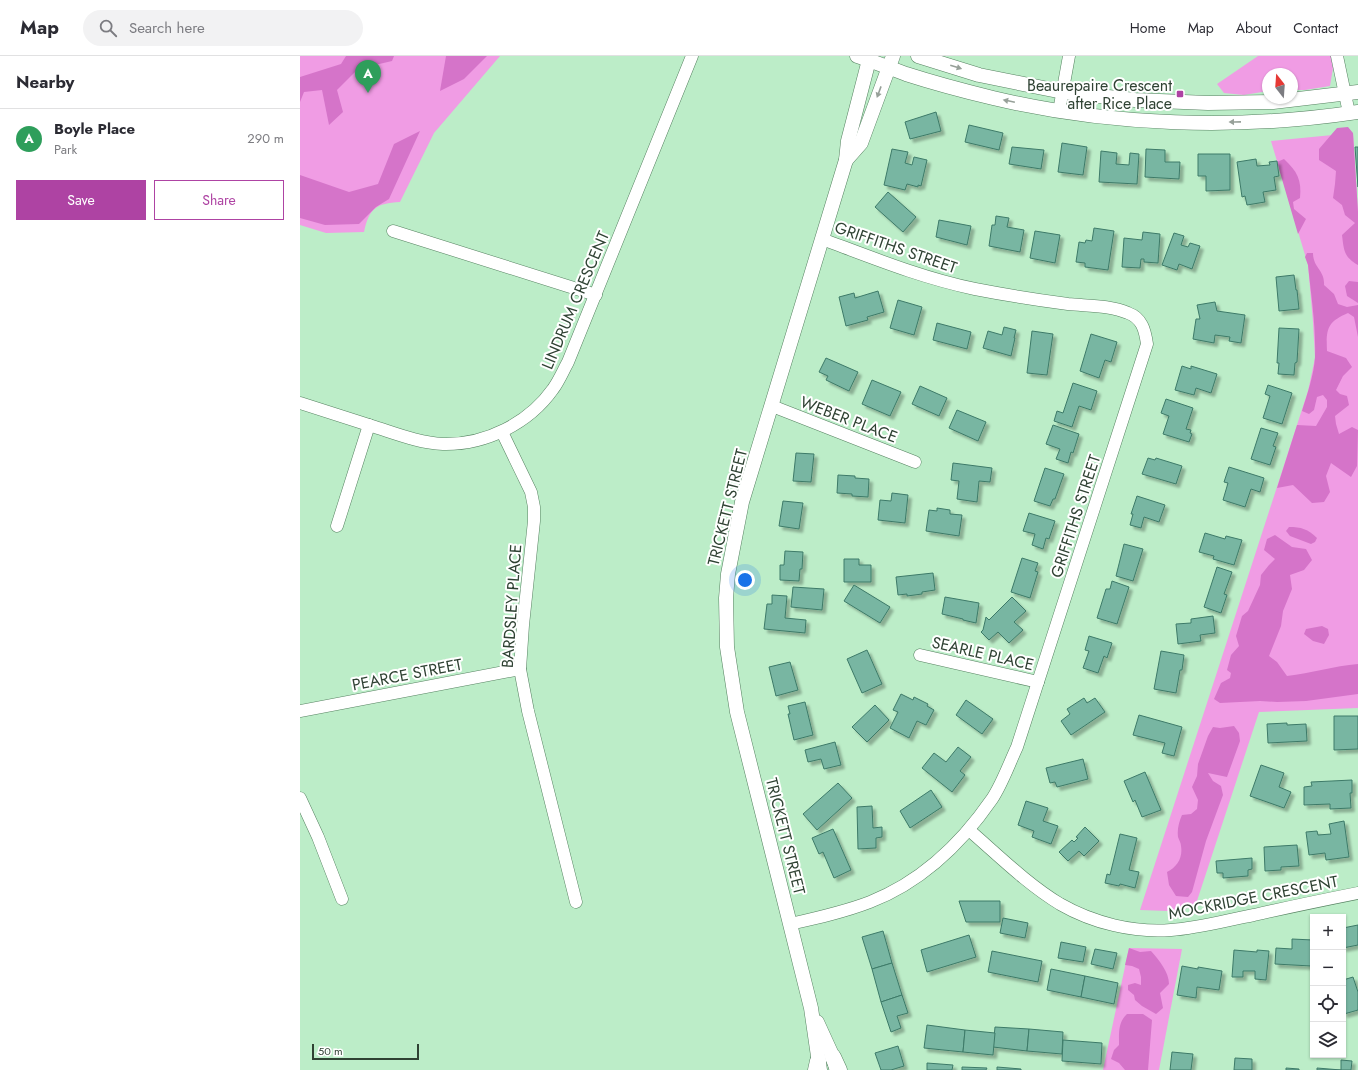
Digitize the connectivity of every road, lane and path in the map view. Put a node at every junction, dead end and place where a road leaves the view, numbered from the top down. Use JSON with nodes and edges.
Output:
{"nodes":[{"id":1,"x":692,"y":56,"type":"edge"},
{"id":2,"x":918,"y":56,"type":"edge"},
{"id":3,"x":1068,"y":56,"type":"edge"},
{"id":4,"x":1337,"y":56,"type":"edge"},
{"id":5,"x":866,"y":57,"type":"edge"},
{"id":6,"x":891,"y":62,"type":"edge"},
{"id":7,"x":1063,"y":92,"type":"junction"},
{"id":8,"x":1352,"y":93,"type":"edge"},
{"id":9,"x":1059,"y":111,"type":"junction"},
{"id":10,"x":1353,"y":112,"type":"edge"},
{"id":11,"x":846,"y":160,"type":"junction"},
{"id":12,"x":393,"y":231,"type":"dead end"},
{"id":13,"x":822,"y":239,"type":"junction"},
{"id":14,"x":596,"y":295,"type":"junction"},
{"id":15,"x":300,"y":403,"type":"edge"},
{"id":16,"x":772,"y":406,"type":"junction"},
{"id":17,"x":369,"y":425,"type":"junction"},
{"id":18,"x":502,"y":432,"type":"junction"},
{"id":19,"x":915,"y":462,"type":"dead end"},
{"id":20,"x":338,"y":526,"type":"dead end"},
{"id":21,"x":920,"y":655,"type":"dead end"},
{"id":22,"x":520,"y":669,"type":"junction"},
{"id":23,"x":1038,"y":682,"type":"junction"},
{"id":24,"x":300,"y":712,"type":"edge"},
{"id":25,"x":300,"y":798,"type":"edge"},
{"id":26,"x":969,"y":830,"type":"junction"},
{"id":27,"x":1358,"y":893,"type":"edge"},
{"id":28,"x":342,"y":899,"type":"dead end"},
{"id":29,"x":576,"y":902,"type":"dead end"},
{"id":30,"x":790,"y":924,"type":"junction"},
{"id":31,"x":827,"y":1066,"type":"edge"}],
"edges":[{"from":1,"to":14,"type":"street","name":"LINDRUM CRESCENT"},
{"from":2,"to":7,"type":"street","one_way":true},
{"from":3,"to":7,"type":"street"},
{"from":4,"to":8,"type":"street"},
{"from":5,"to":6,"type":"street"},
{"from":5,"to":11,"type":"street","name":"TRICKETT STREET"},
{"from":9,"to":6,"type":"street","one_way":true},
{"from":6,"to":11,"type":"street","name":"TRICKETT STREET","one_way":true},
{"from":7,"to":8,"type":"street"},
{"from":7,"to":9,"type":"street"},
{"from":8,"to":10,"type":"street"},
{"from":10,"to":9,"type":"street","one_way":true},
{"from":11,"to":13,"type":"street","name":"TRICKETT STREET"},
{"from":12,"to":14,"type":"street"},
{"from":13,"to":16,"type":"street","name":"TRICKETT STREET"},
{"from":13,"to":23,"type":"street","name":"GRIFFITHS STREET"},
{"from":14,"to":18,"type":"street","name":"LINDRUM CRESCENT"},
{"from":15,"to":17,"type":"street","name":"LINDRUM CRESCENT"},
{"from":16,"to":19,"type":"street","name":"WEBER PLACE"},
{"from":16,"to":30,"type":"street","name":"TRICKETT STREET"},
{"from":17,"to":18,"type":"street","name":"LINDRUM CRESCENT"},
{"from":17,"to":20,"type":"street"},
{"from":18,"to":22,"type":"street","name":"BARDSLEY PLACE"},
{"from":21,"to":23,"type":"street","name":"SEARLE PLACE"},
{"from":22,"to":24,"type":"street","name":"PEARCE STREET"},
{"from":22,"to":29,"type":"street","name":"BARDSLEY PLACE"},
{"from":23,"to":26,"type":"street","name":"GRIFFITHS STREET"},
{"from":25,"to":28,"type":"street"},
{"from":26,"to":27,"type":"street","name":"MOCKRIDGE CRESCENT"},
{"from":26,"to":30,"type":"street","name":"GRIFFITHS STREET"},
{"from":30,"to":31,"type":"street","name":"TRICKETT STREET"}]}
